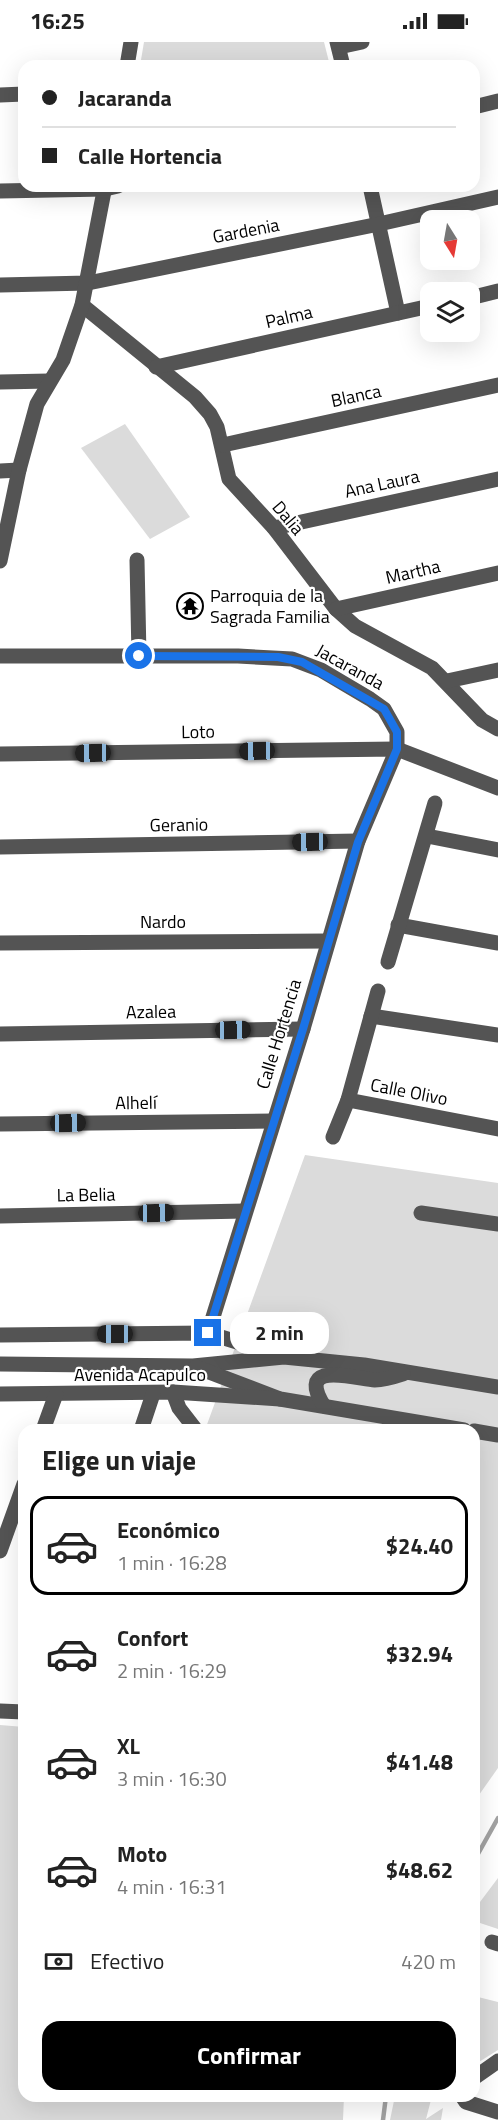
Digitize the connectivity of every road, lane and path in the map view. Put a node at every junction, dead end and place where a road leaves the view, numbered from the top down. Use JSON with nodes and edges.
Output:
{"nodes":[{"id":1,"x":131,"y":42,"type":"edge"},
{"id":2,"x":362,"y":42,"type":"edge"},
{"id":3,"x":338,"y":45,"type":"edge"},
{"id":4,"x":128,"y":60,"type":"edge"},
{"id":5,"x":342,"y":60,"type":"edge"},
{"id":6,"x":18,"y":94,"type":"edge"},
{"id":7,"x":0,"y":95,"type":"edge"},
{"id":8,"x":498,"y":101,"type":"edge"},
{"id":9,"x":480,"y":106,"type":"edge"},
{"id":10,"x":18,"y":190,"type":"edge"},
{"id":11,"x":0,"y":191,"type":"edge"},
{"id":12,"x":108,"y":192,"type":"edge"},
{"id":13,"x":371,"y":192,"type":"edge"},
{"id":14,"x":498,"y":196,"type":"edge"},
{"id":15,"x":379,"y":224,"type":"junction"},
{"id":16,"x":88,"y":283,"type":"junction"},
{"id":17,"x":0,"y":285,"type":"edge"},
{"id":18,"x":498,"y":291,"type":"edge"},
{"id":19,"x":480,"y":295,"type":"edge"},
{"id":20,"x":82,"y":305,"type":"junction"},
{"id":21,"x":420,"y":308,"type":"edge"},
{"id":22,"x":398,"y":313,"type":"junction"},
{"id":23,"x":156,"y":367,"type":"junction"},
{"id":24,"x":49,"y":381,"type":"junction"},
{"id":25,"x":0,"y":382,"type":"edge"},
{"id":26,"x":498,"y":385,"type":"edge"},
{"id":27,"x":223,"y":445,"type":"junction"},
{"id":28,"x":19,"y":470,"type":"junction"},
{"id":29,"x":0,"y":471,"type":"edge"},
{"id":30,"x":498,"y":479,"type":"edge"},
{"id":31,"x":274,"y":528,"type":"junction"},
{"id":32,"x":137,"y":560,"type":"dead end"},
{"id":33,"x":0,"y":561,"type":"edge"},
{"id":34,"x":498,"y":573,"type":"edge"},
{"id":35,"x":336,"y":609,"type":"junction"},
{"id":36,"x":0,"y":656,"type":"edge"},
{"id":37,"x":139,"y":656,"type":"junction"},
{"id":38,"x":498,"y":670,"type":"edge"},
{"id":39,"x":447,"y":681,"type":"junction"},
{"id":40,"x":498,"y":729,"type":"edge"},
{"id":41,"x":397,"y":749,"type":"junction"},
{"id":42,"x":0,"y":754,"type":"edge"},
{"id":43,"x":498,"y":789,"type":"edge"},
{"id":44,"x":435,"y":802,"type":"dead end"},
{"id":45,"x":427,"y":836,"type":"junction"},
{"id":46,"x":358,"y":842,"type":"junction"},
{"id":47,"x":0,"y":847,"type":"edge"},
{"id":48,"x":498,"y":850,"type":"edge"},
{"id":49,"x":398,"y":925,"type":"junction"},
{"id":50,"x":327,"y":941,"type":"junction"},
{"id":51,"x":0,"y":943,"type":"edge"},
{"id":52,"x":498,"y":943,"type":"edge"},
{"id":53,"x":388,"y":962,"type":"dead end"},
{"id":54,"x":378,"y":991,"type":"dead end"},
{"id":55,"x":371,"y":1016,"type":"junction"},
{"id":56,"x":303,"y":1029,"type":"junction"},
{"id":57,"x":0,"y":1034,"type":"edge"},
{"id":58,"x":498,"y":1035,"type":"edge"},
{"id":59,"x":348,"y":1100,"type":"junction"},
{"id":60,"x":273,"y":1121,"type":"junction"},
{"id":61,"x":0,"y":1124,"type":"edge"},
{"id":62,"x":498,"y":1129,"type":"edge"},
{"id":63,"x":333,"y":1137,"type":"dead end"},
{"id":64,"x":245,"y":1211,"type":"junction"},
{"id":65,"x":421,"y":1213,"type":"dead end"},
{"id":66,"x":0,"y":1216,"type":"edge"},
{"id":67,"x":498,"y":1224,"type":"edge"},
{"id":68,"x":208,"y":1333,"type":"junction"},
{"id":69,"x":0,"y":1335,"type":"edge"},
{"id":70,"x":284,"y":1357,"type":"junction"},
{"id":71,"x":0,"y":1364,"type":"edge"},
{"id":72,"x":193,"y":1366,"type":"junction"},
{"id":73,"x":409,"y":1373,"type":"junction"},
{"id":74,"x":498,"y":1387,"type":"edge"},
{"id":75,"x":173,"y":1392,"type":"junction"},
{"id":76,"x":0,"y":1394,"type":"edge"},
{"id":77,"x":56,"y":1394,"type":"junction"},
{"id":78,"x":153,"y":1394,"type":"junction"},
{"id":79,"x":280,"y":1399,"type":"junction"},
{"id":80,"x":324,"y":1406,"type":"junction"},
{"id":81,"x":46,"y":1424,"type":"edge"},
{"id":82,"x":143,"y":1424,"type":"edge"},
{"id":83,"x":192,"y":1424,"type":"edge"},
{"id":84,"x":429,"y":1424,"type":"edge"},
{"id":85,"x":480,"y":1432,"type":"edge"},
{"id":86,"x":498,"y":1435,"type":"edge"},
{"id":87,"x":18,"y":1501,"type":"edge"},
{"id":88,"x":0,"y":1551,"type":"edge"},
{"id":89,"x":0,"y":1711,"type":"edge"},
{"id":90,"x":18,"y":1712,"type":"edge"},
{"id":91,"x":498,"y":2061,"type":"edge"},
{"id":92,"x":480,"y":2074,"type":"edge"},
{"id":93,"x":466,"y":2102,"type":"edge"},
{"id":94,"x":498,"y":2112,"type":"edge"}],
"edges":[{"from":1,"to":4,"type":"street"},
{"from":2,"to":3,"type":"street"},
{"from":3,"to":5,"type":"street"},
{"from":6,"to":7,"type":"street"},
{"from":8,"to":9,"type":"street"},
{"from":10,"to":11,"type":"street"},
{"from":12,"to":16,"type":"street"},
{"from":13,"to":15,"type":"street"},
{"from":14,"to":15,"type":"street","name":"Gardenia"},
{"from":15,"to":16,"type":"street","name":"Gardenia"},
{"from":15,"to":22,"type":"street"},
{"from":16,"to":17,"type":"street","name":"Gardenia"},
{"from":16,"to":20,"type":"street"},
{"from":18,"to":19,"type":"street"},
{"from":20,"to":23,"type":"street","name":"Dalia"},
{"from":20,"to":24,"type":"street"},
{"from":21,"to":22,"type":"street","name":"Palma"},
{"from":22,"to":23,"type":"street","name":"Palma"},
{"from":23,"to":27,"type":"street","name":"Dalia"},
{"from":24,"to":25,"type":"street"},
{"from":24,"to":28,"type":"street"},
{"from":26,"to":27,"type":"street","name":"Blanca"},
{"from":27,"to":31,"type":"street","name":"Dalia"},
{"from":28,"to":29,"type":"street"},
{"from":28,"to":33,"type":"street"},
{"from":30,"to":31,"type":"street","name":"Ana Laura"},
{"from":31,"to":35,"type":"street","name":"Dalia"},
{"from":32,"to":37,"type":"street"},
{"from":34,"to":35,"type":"street","name":"Martha"},
{"from":35,"to":39,"type":"street","name":"Dalia"},
{"from":36,"to":37,"type":"street","name":"Jacaranda"},
{"from":37,"to":41,"type":"street","name":"Jacaranda"},
{"from":38,"to":39,"type":"street"},
{"from":39,"to":40,"type":"street","name":"Dalia"},
{"from":41,"to":42,"type":"street","name":"Loto"},
{"from":41,"to":43,"type":"street"},
{"from":41,"to":46,"type":"street","name":"Calle Hortencia"},
{"from":44,"to":45,"type":"street"},
{"from":45,"to":48,"type":"street"},
{"from":45,"to":49,"type":"street"},
{"from":46,"to":47,"type":"street","name":"Geranio"},
{"from":46,"to":50,"type":"street","name":"Calle Hortencia"},
{"from":49,"to":52,"type":"street"},
{"from":49,"to":53,"type":"street"},
{"from":50,"to":51,"type":"street","name":"Nardo"},
{"from":50,"to":56,"type":"street","name":"Calle Hortencia"},
{"from":54,"to":55,"type":"street","name":"Calle Olivo"},
{"from":55,"to":58,"type":"street"},
{"from":55,"to":59,"type":"street","name":"Calle Olivo"},
{"from":56,"to":57,"type":"street","name":"Azalea"},
{"from":56,"to":60,"type":"street","name":"Calle Hortencia"},
{"from":59,"to":62,"type":"street","name":"Calle Olivo"},
{"from":59,"to":63,"type":"street"},
{"from":60,"to":61,"type":"street","name":"Alhelí"},
{"from":60,"to":64,"type":"street","name":"Calle Hortencia"},
{"from":64,"to":66,"type":"street","name":"La Belia"},
{"from":64,"to":68,"type":"street","name":"Calle Hortencia"},
{"from":65,"to":67,"type":"street"},
{"from":68,"to":69,"type":"street"},
{"from":68,"to":70,"type":"street"},
{"from":70,"to":72,"type":"street"},
{"from":70,"to":73,"type":"street"},
{"from":71,"to":72,"type":"street","name":"Avenida Acapulco"},
{"from":72,"to":79,"type":"street"},
{"from":73,"to":74,"type":"street"},
{"from":73,"to":80,"type":"street"},
{"from":75,"to":78,"type":"street","name":"Avenida Acapulco"},
{"from":75,"to":79,"type":"street","name":"Avenida Acapulco"},
{"from":75,"to":83,"type":"street"},
{"from":76,"to":77,"type":"street","name":"Avenida Acapulco"},
{"from":77,"to":78,"type":"street","name":"Avenida Acapulco"},
{"from":77,"to":81,"type":"street"},
{"from":78,"to":82,"type":"street"},
{"from":79,"to":80,"type":"street"},
{"from":80,"to":84,"type":"street"},
{"from":85,"to":86,"type":"street"},
{"from":87,"to":88,"type":"street"},
{"from":89,"to":90,"type":"street"},
{"from":91,"to":92,"type":"street"},
{"from":93,"to":94,"type":"street"}]}
